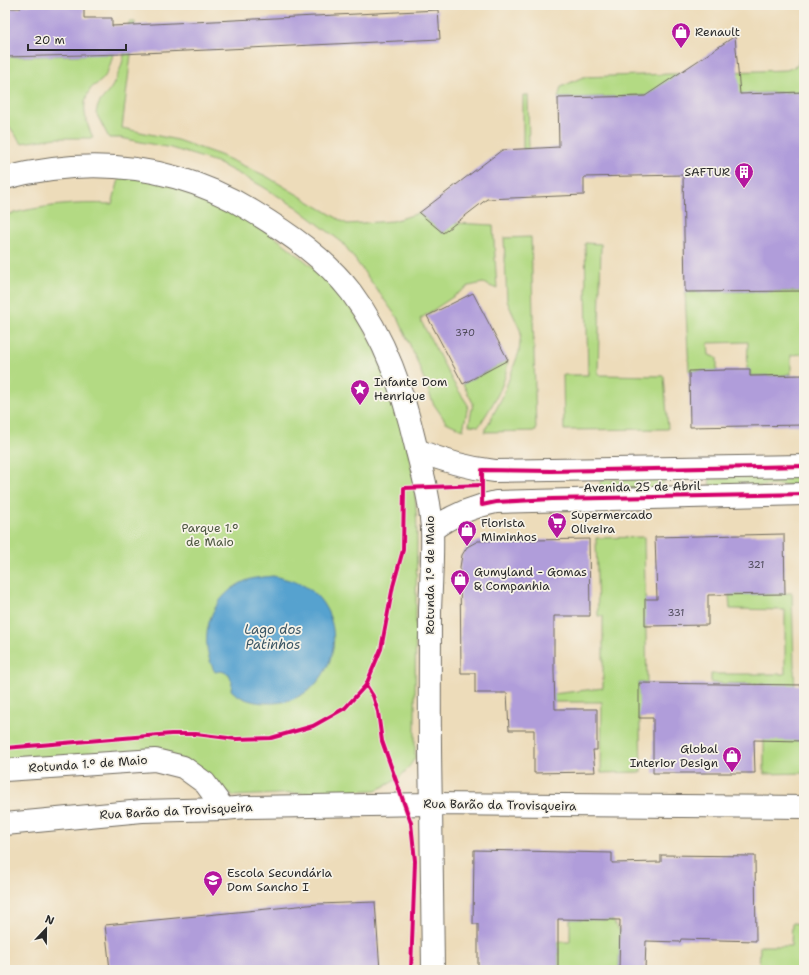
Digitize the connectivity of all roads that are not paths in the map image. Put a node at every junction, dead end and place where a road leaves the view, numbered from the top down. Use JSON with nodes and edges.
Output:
{"nodes":[{"id":1,"x":5,"y":178,"type":"edge"},
{"id":2,"x":417,"y":450,"type":"junction"},
{"id":3,"x":804,"y":466,"type":"edge"},
{"id":4,"x":679,"y":468,"type":"junction"},
{"id":5,"x":551,"y":471,"type":"junction"},
{"id":6,"x":804,"y":494,"type":"edge"},
{"id":7,"x":679,"y":497,"type":"junction"},
{"id":8,"x":552,"y":500,"type":"junction"},
{"id":9,"x":432,"y":530,"type":"junction"},
{"id":10,"x":5,"y":770,"type":"edge"},
{"id":11,"x":431,"y":804,"type":"junction"},
{"id":12,"x":804,"y":807,"type":"edge"},
{"id":13,"x":224,"y":809,"type":"junction"},
{"id":14,"x":5,"y":824,"type":"edge"},
{"id":15,"x":433,"y":970,"type":"edge"}],
"edges":[{"from":1,"to":2,"type":"main road","name":"Rotunda 1.º de Maio"},
{"from":2,"to":5,"type":"main road","name":"Avenida 25 de Abril"},
{"from":2,"to":9,"type":"main road","name":"Rotunda 1.º de Maio"},
{"from":3,"to":4,"type":"main road","name":"Avenida 25 de Abril"},
{"from":4,"to":5,"type":"main road","name":"Avenida 25 de Abril"},
{"from":4,"to":7,"type":"main road"},
{"from":5,"to":8,"type":"main road"},
{"from":6,"to":7,"type":"main road","name":"Avenida 25 de Abril"},
{"from":7,"to":8,"type":"main road","name":"Avenida 25 de Abril"},
{"from":8,"to":9,"type":"main road","name":"Avenida 25 de Abril"},
{"from":9,"to":11,"type":"main road","name":"Rotunda 1.º de Maio"},
{"from":10,"to":13,"type":"main road","name":"Rotunda 1.º de Maio"},
{"from":11,"to":12,"type":"main road","name":"Rua Barão da Trovisqueira"},
{"from":11,"to":13,"type":"main road","name":"Rua Barão da Trovisqueira"},
{"from":11,"to":15,"type":"main road","name":"Rotunda 1.º de Maio"},
{"from":13,"to":14,"type":"main road","name":"Rua Barão da Trovisqueira"}]}
